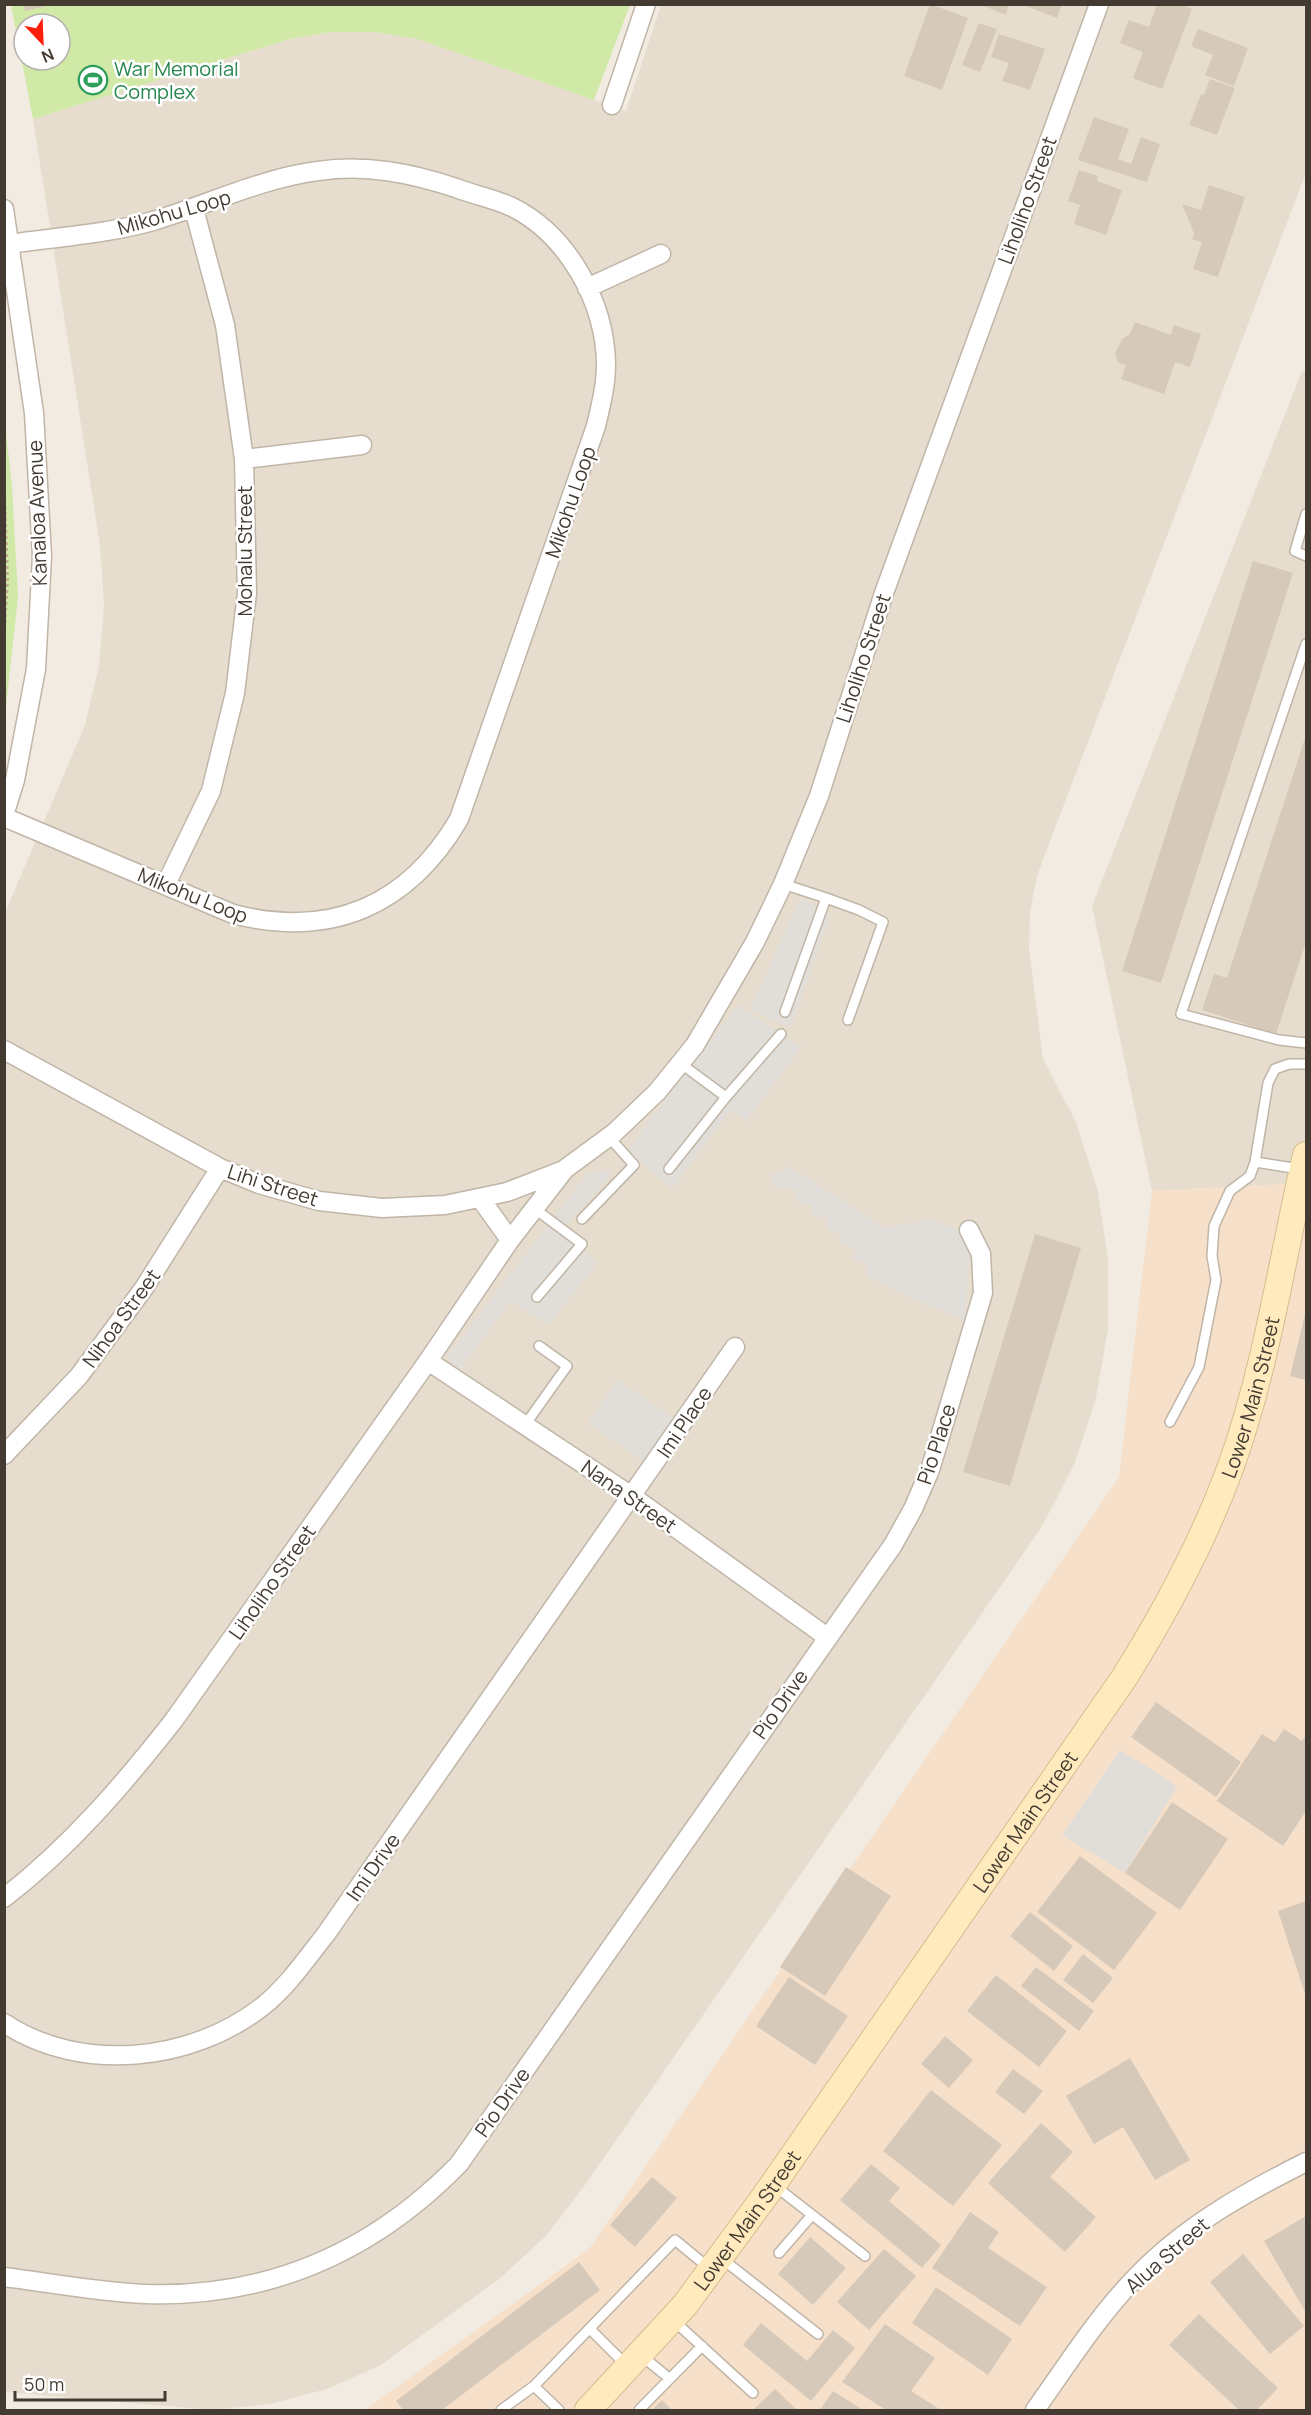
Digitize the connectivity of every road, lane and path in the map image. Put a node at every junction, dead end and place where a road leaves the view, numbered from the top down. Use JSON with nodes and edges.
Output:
{"nodes":[{"id":1,"x":646,"y":4,"type":"edge"},
{"id":2,"x":1099,"y":4,"type":"edge"},
{"id":3,"x":612,"y":105,"type":"dead end"},
{"id":4,"x":4,"y":209,"type":"edge"},
{"id":5,"x":194,"y":209,"type":"junction"},
{"id":6,"x":10,"y":244,"type":"junction"},
{"id":7,"x":661,"y":254,"type":"dead end"},
{"id":8,"x":587,"y":288,"type":"junction"},
{"id":9,"x":362,"y":445,"type":"dead end"},
{"id":10,"x":244,"y":459,"type":"junction"},
{"id":11,"x":4,"y":494,"type":"edge"},
{"id":12,"x":1306,"y":514,"type":"edge"},
{"id":13,"x":1306,"y":556,"type":"edge"},
{"id":14,"x":4,"y":629,"type":"edge"},
{"id":15,"x":1306,"y":644,"type":"edge"},
{"id":16,"x":4,"y":816,"type":"edge"},
{"id":17,"x":165,"y":884,"type":"junction"},
{"id":18,"x":783,"y":884,"type":"junction"},
{"id":19,"x":826,"y":898,"type":"junction"},
{"id":20,"x":785,"y":1012,"type":"dead end"},
{"id":21,"x":848,"y":1020,"type":"dead end"},
{"id":22,"x":781,"y":1034,"type":"dead end"},
{"id":23,"x":1306,"y":1043,"type":"edge"},
{"id":24,"x":4,"y":1050,"type":"edge"},
{"id":25,"x":680,"y":1063,"type":"junction"},
{"id":26,"x":1306,"y":1064,"type":"edge"},
{"id":27,"x":726,"y":1097,"type":"junction"},
{"id":28,"x":609,"y":1137,"type":"junction"},
{"id":29,"x":1255,"y":1162,"type":"junction"},
{"id":30,"x":1305,"y":1162,"type":"edge"},
{"id":31,"x":220,"y":1168,"type":"junction"},
{"id":32,"x":565,"y":1169,"type":"junction"},
{"id":33,"x":669,"y":1169,"type":"dead end"},
{"id":34,"x":480,"y":1198,"type":"junction"},
{"id":35,"x":535,"y":1209,"type":"junction"},
{"id":36,"x":582,"y":1219,"type":"dead end"},
{"id":37,"x":969,"y":1230,"type":"dead end"},
{"id":38,"x":510,"y":1240,"type":"junction"},
{"id":39,"x":537,"y":1297,"type":"dead end"},
{"id":40,"x":539,"y":1346,"type":"dead end"},
{"id":41,"x":735,"y":1347,"type":"dead end"},
{"id":42,"x":429,"y":1361,"type":"junction"},
{"id":43,"x":1170,"y":1422,"type":"dead end"},
{"id":44,"x":525,"y":1425,"type":"junction"},
{"id":45,"x":4,"y":1455,"type":"edge"},
{"id":46,"x":633,"y":1497,"type":"junction"},
{"id":47,"x":827,"y":1637,"type":"junction"},
{"id":48,"x":4,"y":1898,"type":"edge"},
{"id":49,"x":4,"y":2023,"type":"edge"},
{"id":50,"x":1306,"y":2162,"type":"edge"},
{"id":51,"x":774,"y":2185,"type":"junction"},
{"id":52,"x":812,"y":2215,"type":"junction"},
{"id":53,"x":779,"y":2253,"type":"dead end"},
{"id":54,"x":866,"y":2256,"type":"dead end"},
{"id":55,"x":716,"y":2263,"type":"junction"},
{"id":56,"x":4,"y":2277,"type":"edge"},
{"id":57,"x":672,"y":2320,"type":"junction"},
{"id":58,"x":591,"y":2330,"type":"junction"},
{"id":59,"x":818,"y":2334,"type":"dead end"},
{"id":60,"x":702,"y":2346,"type":"junction"},
{"id":61,"x":635,"y":2361,"type":"junction"},
{"id":62,"x":670,"y":2379,"type":"junction"},
{"id":63,"x":534,"y":2386,"type":"junction"},
{"id":64,"x":753,"y":2393,"type":"dead end"},
{"id":65,"x":598,"y":2404,"type":"edge"},
{"id":66,"x":501,"y":2410,"type":"edge"},
{"id":67,"x":559,"y":2410,"type":"edge"},
{"id":68,"x":639,"y":2410,"type":"edge"},
{"id":69,"x":1035,"y":2410,"type":"edge"}],
"edges":[{"from":1,"to":3,"type":"street"},
{"from":2,"to":18,"type":"street","name":"Liholiho Street"},
{"from":4,"to":6,"type":"street","name":"Kanaloa Avenue"},
{"from":5,"to":6,"type":"street","name":"Mikohu Loop"},
{"from":5,"to":8,"type":"street","name":"Mikohu Loop"},
{"from":5,"to":10,"type":"street","name":"Mohalu Street"},
{"from":6,"to":16,"type":"street","name":"Kanaloa Avenue"},
{"from":7,"to":8,"type":"street"},
{"from":8,"to":17,"type":"street","name":"Mikohu Loop"},
{"from":9,"to":10,"type":"street"},
{"from":10,"to":17,"type":"street","name":"Mohalu Street"},
{"from":11,"to":14,"type":"path"},
{"from":12,"to":13,"type":"lane"},
{"from":15,"to":23,"type":"lane"},
{"from":16,"to":17,"type":"street","name":"Mikohu Loop"},
{"from":18,"to":19,"type":"lane"},
{"from":18,"to":25,"type":"street","name":"Liholiho Street"},
{"from":19,"to":20,"type":"lane"},
{"from":19,"to":21,"type":"lane"},
{"from":22,"to":27,"type":"lane"},
{"from":24,"to":31,"type":"street","name":"Lihi Street"},
{"from":25,"to":27,"type":"lane"},
{"from":25,"to":28,"type":"street","name":"Liholiho Street"},
{"from":26,"to":29,"type":"lane"},
{"from":27,"to":33,"type":"lane"},
{"from":28,"to":32,"type":"street","name":"Liholiho Street"},
{"from":28,"to":36,"type":"lane"},
{"from":29,"to":30,"type":"lane"},
{"from":29,"to":43,"type":"lane"},
{"from":30,"to":51,"type":"street","name":"Lower Main Street"},
{"from":31,"to":34,"type":"street","name":"Lihi Street"},
{"from":31,"to":45,"type":"street","name":"Nihoa Street"},
{"from":32,"to":34,"type":"street","name":"Lihi Street"},
{"from":32,"to":35,"type":"street","name":"Liholiho Street"},
{"from":34,"to":38,"type":"street"},
{"from":35,"to":38,"type":"street","name":"Liholiho Street"},
{"from":35,"to":39,"type":"lane"},
{"from":37,"to":47,"type":"street","name":"Pio Place"},
{"from":38,"to":42,"type":"street","name":"Liholiho Street"},
{"from":40,"to":44,"type":"lane"},
{"from":41,"to":46,"type":"street","name":"Imi Place"},
{"from":42,"to":44,"type":"street","name":"Nana Street"},
{"from":42,"to":48,"type":"street","name":"Liholiho Street"},
{"from":44,"to":46,"type":"street","name":"Nana Street"},
{"from":46,"to":47,"type":"street","name":"Nana Street"},
{"from":46,"to":49,"type":"street","name":"Imi Drive"},
{"from":47,"to":56,"type":"street","name":"Pio Drive"},
{"from":50,"to":69,"type":"street","name":"Alua Street"},
{"from":51,"to":52,"type":"lane"},
{"from":51,"to":55,"type":"street","name":"Lower Main Street"},
{"from":52,"to":53,"type":"lane"},
{"from":52,"to":54,"type":"lane"},
{"from":55,"to":57,"type":"street","name":"Lower Main Street"},
{"from":55,"to":58,"type":"lane"},
{"from":55,"to":59,"type":"lane"},
{"from":57,"to":60,"type":"lane"},
{"from":57,"to":61,"type":"street","name":"Lower Main Street"},
{"from":58,"to":61,"type":"lane"},
{"from":58,"to":63,"type":"lane"},
{"from":60,"to":62,"type":"lane"},
{"from":60,"to":64,"type":"lane"},
{"from":61,"to":62,"type":"lane"},
{"from":61,"to":65,"type":"street","name":"Lower Main Street"},
{"from":62,"to":68,"type":"lane"},
{"from":63,"to":66,"type":"lane"},
{"from":63,"to":67,"type":"lane"}]}
